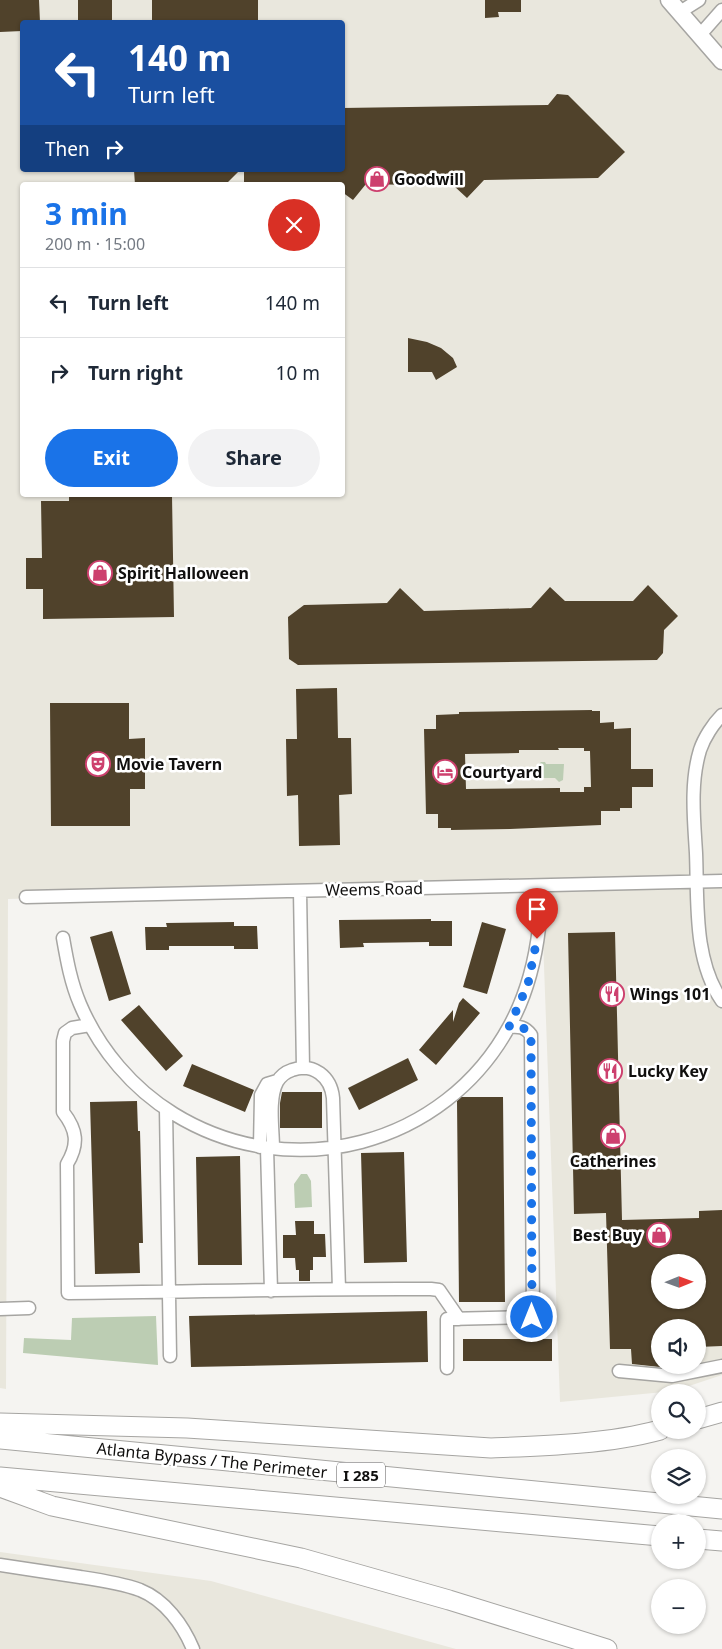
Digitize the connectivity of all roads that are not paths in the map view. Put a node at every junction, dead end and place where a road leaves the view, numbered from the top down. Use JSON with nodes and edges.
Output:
{"nodes":[{"id":1,"x":699,"y":0,"type":"edge"},
{"id":2,"x":675,"y":6,"type":"edge"},
{"id":3,"x":722,"y":10,"type":"edge"},
{"id":4,"x":699,"y":36,"type":"junction"},
{"id":5,"x":722,"y":61,"type":"edge"},
{"id":6,"x":722,"y":715,"type":"edge"},
{"id":7,"x":722,"y":881,"type":"edge"},
{"id":8,"x":696,"y":882,"type":"junction"},
{"id":9,"x":300,"y":891,"type":"junction"},
{"id":10,"x":26,"y":897,"type":"dead end"},
{"id":11,"x":539,"y":928,"type":"dead end"},
{"id":12,"x":63,"y":938,"type":"dead end"},
{"id":13,"x":722,"y":1001,"type":"edge"},
{"id":14,"x":90,"y":1025,"type":"junction"},
{"id":15,"x":509,"y":1027,"type":"junction"},
{"id":16,"x":303,"y":1068,"type":"junction"},
{"id":17,"x":166,"y":1109,"type":"junction"},
{"id":18,"x":267,"y":1148,"type":"junction"},
{"id":19,"x":336,"y":1148,"type":"junction"},
{"id":20,"x":339,"y":1288,"type":"junction"},
{"id":21,"x":271,"y":1291,"type":"junction"},
{"id":22,"x":168,"y":1292,"type":"junction"},
{"id":23,"x":29,"y":1308,"type":"dead end"},
{"id":24,"x":0,"y":1309,"type":"edge"},
{"id":25,"x":459,"y":1319,"type":"junction"},
{"id":26,"x":170,"y":1356,"type":"dead end"},
{"id":27,"x":722,"y":1366,"type":"edge"},
{"id":28,"x":447,"y":1368,"type":"dead end"},
{"id":29,"x":619,"y":1371,"type":"dead end"},
{"id":30,"x":722,"y":1412,"type":"edge"},
{"id":31,"x":706,"y":1417,"type":"edge"},
{"id":32,"x":0,"y":1423,"type":"edge"},
{"id":33,"x":651,"y":1432,"type":"edge"},
{"id":34,"x":0,"y":1439,"type":"edge"},
{"id":35,"x":0,"y":1477,"type":"edge"},
{"id":36,"x":0,"y":1487,"type":"edge"},
{"id":37,"x":722,"y":1509,"type":"edge"},
{"id":38,"x":651,"y":1535,"type":"edge"},
{"id":39,"x":706,"y":1540,"type":"edge"},
{"id":40,"x":722,"y":1542,"type":"edge"},
{"id":41,"x":0,"y":1565,"type":"edge"},
{"id":42,"x":192,"y":1649,"type":"edge"},
{"id":43,"x":607,"y":1649,"type":"edge"}],
"edges":[{"from":1,"to":2,"type":"street"},
{"from":2,"to":4,"type":"main road"},
{"from":3,"to":4,"type":"street"},
{"from":4,"to":5,"type":"main road"},
{"from":6,"to":8,"type":"street"},
{"from":7,"to":8,"type":"street","name":"Weems Road"},
{"from":8,"to":9,"type":"street","name":"Weems Road"},
{"from":8,"to":13,"type":"street"},
{"from":9,"to":10,"type":"street","name":"Weems Road"},
{"from":9,"to":16,"type":"street"},
{"from":11,"to":15,"type":"street"},
{"from":12,"to":14,"type":"street"},
{"from":14,"to":17,"type":"street"},
{"from":14,"to":22,"type":"street"},
{"from":15,"to":19,"type":"street"},
{"from":15,"to":25,"type":"street"},
{"from":16,"to":18,"type":"street"},
{"from":16,"to":19,"type":"street"},
{"from":17,"to":18,"type":"street"},
{"from":17,"to":22,"type":"street"},
{"from":18,"to":19,"type":"street"},
{"from":18,"to":21,"type":"street"},
{"from":19,"to":20,"type":"street"},
{"from":20,"to":21,"type":"street"},
{"from":20,"to":25,"type":"street"},
{"from":21,"to":22,"type":"street"},
{"from":22,"to":26,"type":"street"},
{"from":23,"to":24,"type":"street"},
{"from":25,"to":28,"type":"street"},
{"from":27,"to":29,"type":"street"},
{"from":30,"to":31,"type":"highway"},
{"from":32,"to":33,"type":"highway"},
{"from":34,"to":37,"type":"highway","name":"Atlanta Bypass / The Perimeter","number":"I 285"},
{"from":35,"to":38,"type":"highway","number":"I 285"},
{"from":36,"to":43,"type":"highway"},
{"from":39,"to":40,"type":"highway"},
{"from":41,"to":42,"type":"street"}]}
